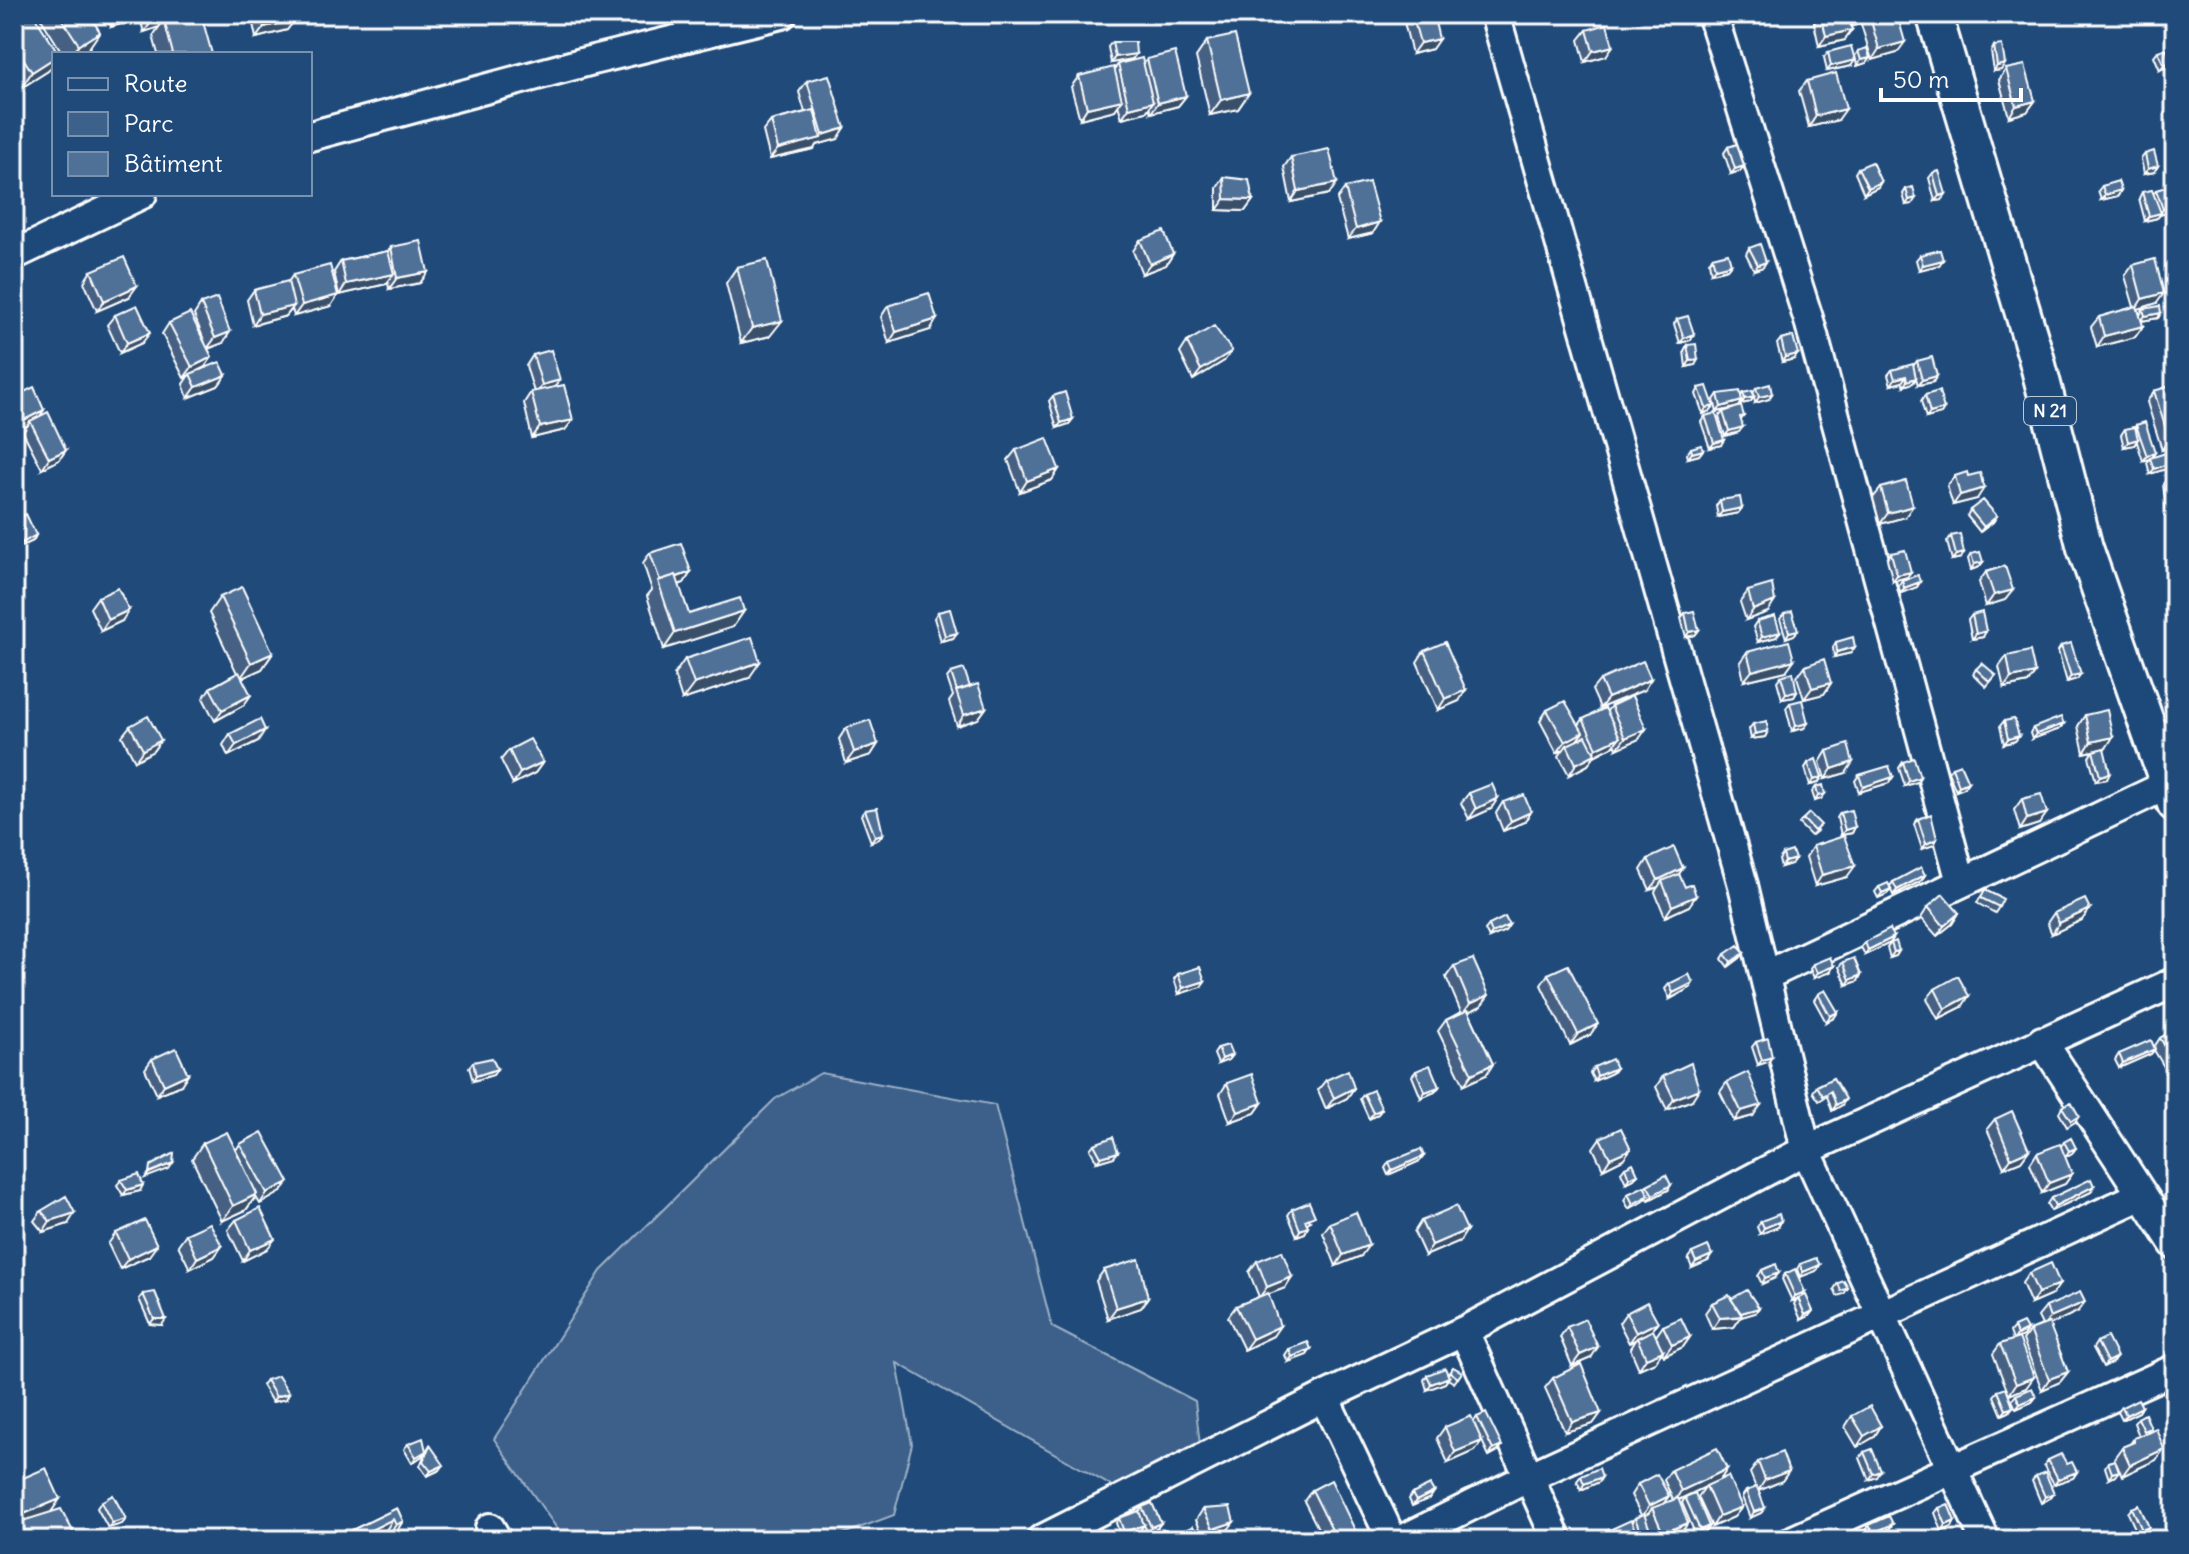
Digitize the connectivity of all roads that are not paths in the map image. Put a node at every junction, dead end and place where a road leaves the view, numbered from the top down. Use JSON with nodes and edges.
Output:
{"nodes":[{"id":1,"x":782,"y":14,"type":"edge"},
{"id":2,"x":1495,"y":14,"type":"edge"},
{"id":3,"x":1712,"y":14,"type":"edge"},
{"id":4,"x":1934,"y":14,"type":"edge"},
{"id":5,"x":312,"y":135,"type":"edge"},
{"id":6,"x":138,"y":196,"type":"edge"},
{"id":7,"x":14,"y":255,"type":"edge"},
{"id":8,"x":2171,"y":794,"type":"edge"},
{"id":9,"x":1961,"y":882,"type":"junction"},
{"id":10,"x":1765,"y":976,"type":"junction"},
{"id":11,"x":2175,"y":982,"type":"edge"},
{"id":12,"x":2042,"y":1041,"type":"junction"},
{"id":13,"x":1806,"y":1150,"type":"junction"},
{"id":14,"x":2142,"y":1195,"type":"junction"},
{"id":15,"x":2175,"y":1245,"type":"edge"},
{"id":16,"x":1882,"y":1315,"type":"junction"},
{"id":17,"x":1464,"y":1331,"type":"junction"},
{"id":18,"x":2175,"y":1369,"type":"edge"},
{"id":19,"x":1324,"y":1397,"type":"junction"},
{"id":20,"x":1952,"y":1469,"type":"junction"},
{"id":21,"x":1529,"y":1477,"type":"junction"},
{"id":22,"x":1041,"y":1540,"type":"edge"},
{"id":23,"x":1392,"y":1540,"type":"edge"},
{"id":24,"x":1402,"y":1540,"type":"edge"},
{"id":25,"x":1557,"y":1540,"type":"edge"},
{"id":26,"x":1794,"y":1540,"type":"edge"},
{"id":27,"x":1985,"y":1540,"type":"edge"}],
"edges":[{"from":1,"to":5,"type":"street"},
{"from":2,"to":10,"type":"street"},
{"from":3,"to":9,"type":"street"},
{"from":4,"to":8,"type":"main road","number":"N 21"},
{"from":6,"to":7,"type":"street"},
{"from":8,"to":9,"type":"street"},
{"from":9,"to":10,"type":"street"},
{"from":10,"to":13,"type":"street"},
{"from":11,"to":12,"type":"street"},
{"from":12,"to":13,"type":"street"},
{"from":12,"to":14,"type":"street"},
{"from":13,"to":16,"type":"street"},
{"from":13,"to":17,"type":"street"},
{"from":14,"to":15,"type":"street"},
{"from":14,"to":16,"type":"street"},
{"from":16,"to":20,"type":"street"},
{"from":16,"to":21,"type":"street"},
{"from":17,"to":19,"type":"street"},
{"from":17,"to":21,"type":"street"},
{"from":18,"to":20,"type":"street"},
{"from":19,"to":22,"type":"street"},
{"from":19,"to":23,"type":"street"},
{"from":20,"to":26,"type":"street"},
{"from":20,"to":27,"type":"street"},
{"from":21,"to":24,"type":"street"},
{"from":21,"to":25,"type":"street"}]}
